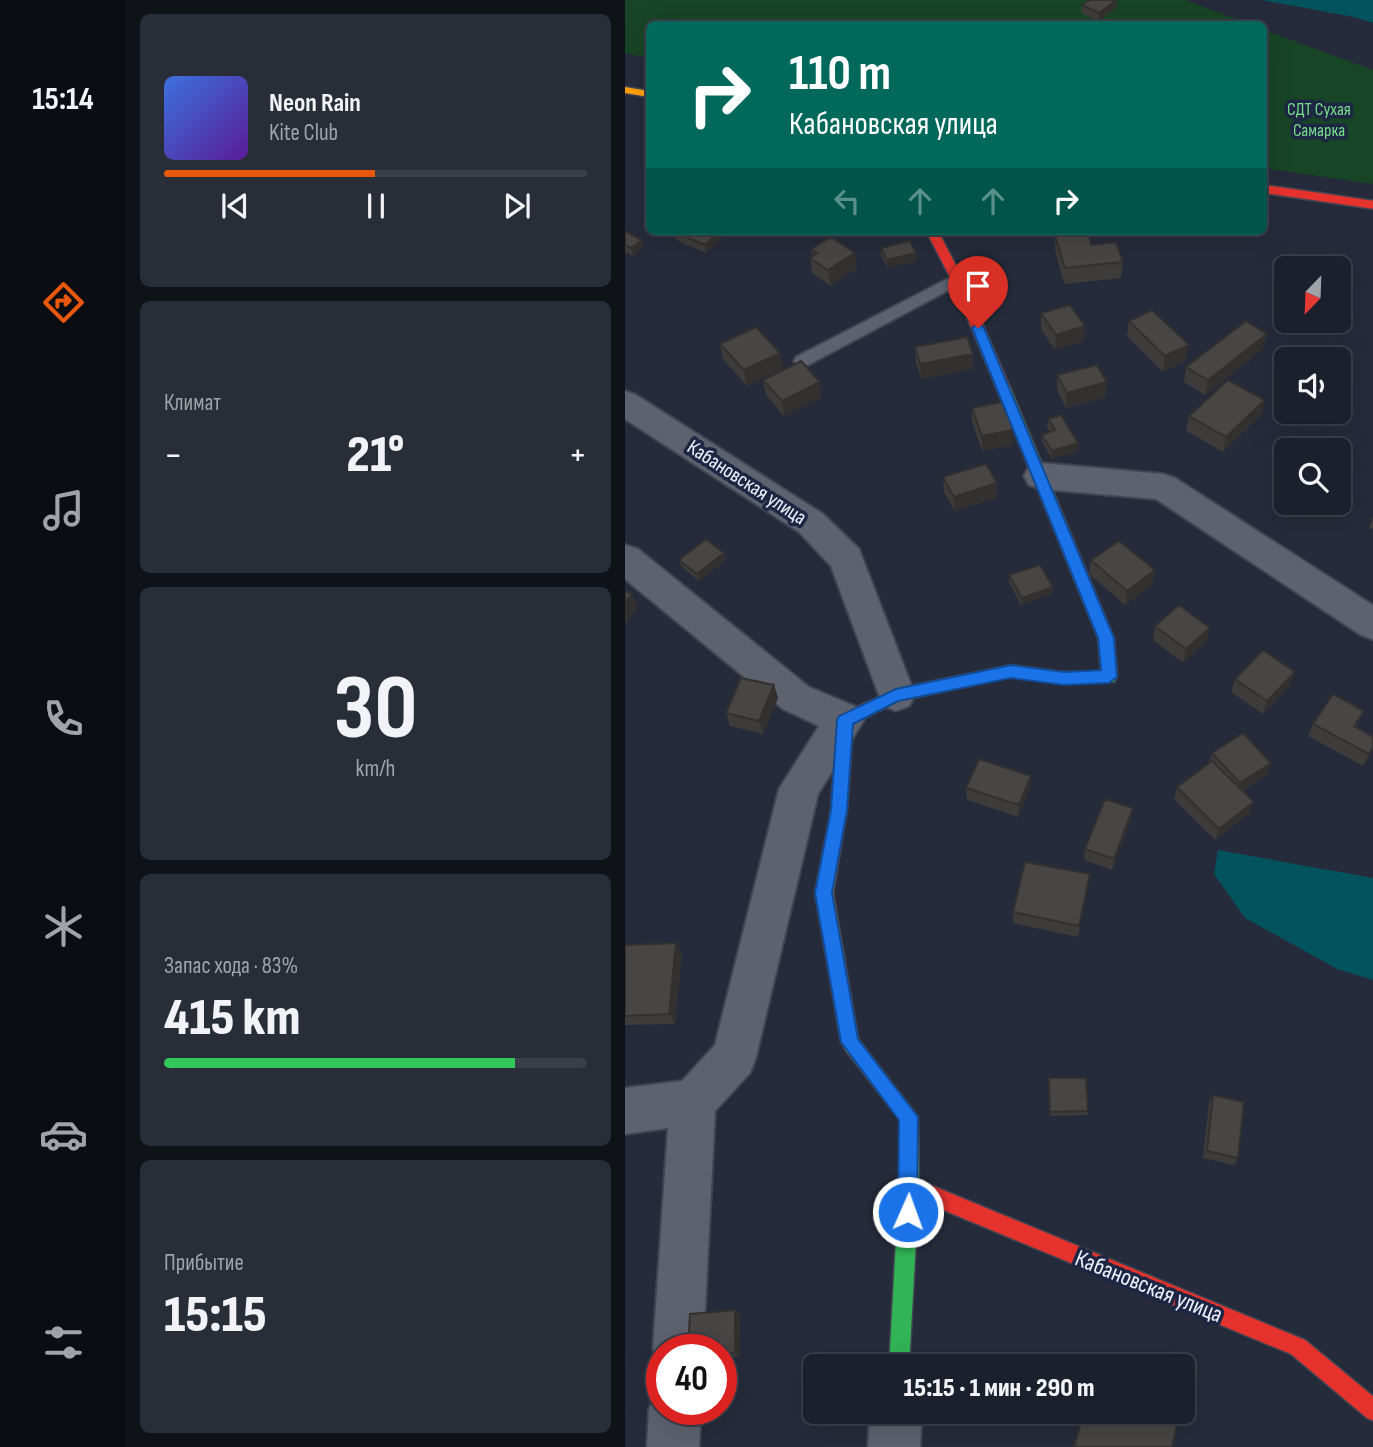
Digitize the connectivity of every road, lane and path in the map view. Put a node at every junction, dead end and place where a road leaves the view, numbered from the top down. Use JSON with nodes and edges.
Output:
{"nodes":[{"id":1,"x":625,"y":90,"type":"edge"},
{"id":2,"x":646,"y":94,"type":"edge"},
{"id":3,"x":1267,"y":188,"type":"edge"},
{"id":4,"x":1373,"y":205,"type":"edge"},
{"id":5,"x":934,"y":235,"type":"edge"},
{"id":6,"x":957,"y":279,"type":"junction"},
{"id":7,"x":802,"y":361,"type":"edge"},
{"id":8,"x":625,"y":403,"type":"edge"},
{"id":9,"x":1041,"y":475,"type":"junction"},
{"id":10,"x":625,"y":559,"type":"edge"},
{"id":11,"x":1373,"y":625,"type":"edge"},
{"id":12,"x":896,"y":695,"type":"junction"},
{"id":13,"x":845,"y":720,"type":"junction"},
{"id":14,"x":693,"y":1102,"type":"junction"},
{"id":15,"x":625,"y":1111,"type":"edge"},
{"id":16,"x":909,"y":1186,"type":"junction"},
{"id":17,"x":679,"y":1334,"type":"edge"},
{"id":18,"x":900,"y":1354,"type":"edge"},
{"id":19,"x":1373,"y":1411,"type":"edge"},
{"id":20,"x":895,"y":1424,"type":"edge"},
{"id":21,"x":674,"y":1425,"type":"edge"},
{"id":22,"x":673,"y":1447,"type":"edge"},
{"id":23,"x":894,"y":1447,"type":"edge"}],
"edges":[{"from":1,"to":2,"type":"street"},
{"from":3,"to":4,"type":"street"},
{"from":5,"to":6,"type":"street"},
{"from":6,"to":7,"type":"lane"},
{"from":6,"to":9,"type":"street"},
{"from":8,"to":12,"type":"street","name":"Кабановская улица"},
{"from":9,"to":11,"type":"street"},
{"from":9,"to":12,"type":"street"},
{"from":10,"to":13,"type":"street"},
{"from":12,"to":13,"type":"street"},
{"from":13,"to":14,"type":"street"},
{"from":13,"to":16,"type":"street"},
{"from":14,"to":15,"type":"street"},
{"from":14,"to":17,"type":"street"},
{"from":16,"to":18,"type":"street"},
{"from":16,"to":19,"type":"street","name":"Кабановская улица"},
{"from":20,"to":23,"type":"street"},
{"from":21,"to":22,"type":"street"}]}
